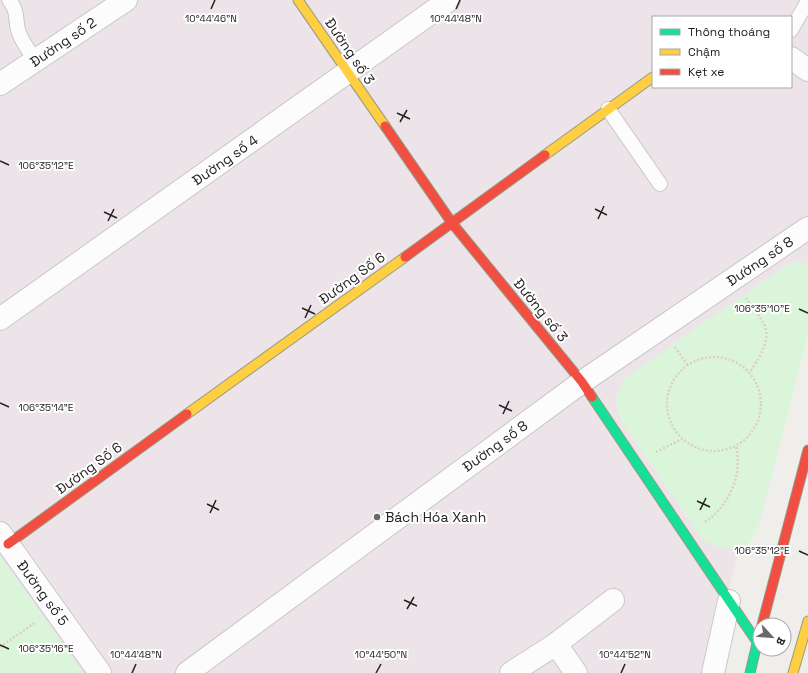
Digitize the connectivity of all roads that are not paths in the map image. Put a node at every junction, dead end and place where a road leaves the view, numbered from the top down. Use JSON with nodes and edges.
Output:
{"nodes":[{"id":1,"x":9,"y":0,"type":"edge"},
{"id":2,"x":126,"y":0,"type":"edge"},
{"id":3,"x":298,"y":0,"type":"edge"},
{"id":4,"x":450,"y":0,"type":"edge"},
{"id":5,"x":808,"y":1,"type":"edge"},
{"id":6,"x":792,"y":28,"type":"edge"},
{"id":7,"x":792,"y":59,"type":"edge"},
{"id":8,"x":36,"y":61,"type":"junction"},
{"id":9,"x":808,"y":70,"type":"edge"},
{"id":10,"x":348,"y":73,"type":"junction"},
{"id":11,"x":652,"y":78,"type":"edge"},
{"id":12,"x":0,"y":84,"type":"edge"},
{"id":13,"x":608,"y":109,"type":"junction"},
{"id":14,"x":660,"y":184,"type":"dead end"},
{"id":15,"x":452,"y":223,"type":"junction"},
{"id":16,"x":808,"y":228,"type":"edge"},
{"id":17,"x":0,"y":319,"type":"edge"},
{"id":18,"x":582,"y":382,"type":"junction"},
{"id":19,"x":808,"y":450,"type":"edge"},
{"id":20,"x":4,"y":539,"type":"edge"},
{"id":21,"x":613,"y":600,"type":"dead end"},
{"id":22,"x":729,"y":601,"type":"junction"},
{"id":23,"x":764,"y":617,"type":"edge"},
{"id":24,"x":808,"y":621,"type":"edge"},
{"id":25,"x":752,"y":635,"type":"edge"},
{"id":26,"x":556,"y":644,"type":"junction"},
{"id":27,"x":754,"y":657,"type":"edge"},
{"id":28,"x":100,"y":673,"type":"edge"},
{"id":29,"x":187,"y":673,"type":"edge"},
{"id":30,"x":511,"y":673,"type":"edge"},
{"id":31,"x":576,"y":673,"type":"edge"},
{"id":32,"x":713,"y":673,"type":"edge"},
{"id":33,"x":750,"y":673,"type":"edge"},
{"id":34,"x":793,"y":673,"type":"edge"}],
"edges":[{"from":1,"to":8,"type":"lane"},
{"from":2,"to":8,"type":"street","name":"Đường số 2"},
{"from":3,"to":10,"type":"street","name":"Đường số 3"},
{"from":4,"to":10,"type":"street","name":"Đường số 4"},
{"from":5,"to":6,"type":"lane"},
{"from":7,"to":9,"type":"street"},
{"from":8,"to":12,"type":"street","name":"Đường số 2"},
{"from":10,"to":15,"type":"street","name":"Đường số 3"},
{"from":10,"to":17,"type":"street","name":"Đường số 4"},
{"from":11,"to":13,"type":"street","name":"Đường Số 6"},
{"from":13,"to":14,"type":"lane"},
{"from":13,"to":15,"type":"street","name":"Đường Số 6"},
{"from":15,"to":18,"type":"street","name":"Đường số 3"},
{"from":15,"to":20,"type":"street","name":"Đường Số 6"},
{"from":16,"to":18,"type":"street","name":"Đường số 8"},
{"from":18,"to":22,"type":"street","name":"Đường số 3"},
{"from":18,"to":29,"type":"street","name":"Đường số 8"},
{"from":19,"to":23,"type":"street"},
{"from":20,"to":28,"type":"street","name":"Đường số 5"},
{"from":21,"to":26,"type":"street"},
{"from":22,"to":25,"type":"street","name":"Đường số 3"},
{"from":22,"to":32,"type":"street"},
{"from":24,"to":34,"type":"street"},
{"from":26,"to":30,"type":"street"},
{"from":26,"to":31,"type":"street"},
{"from":27,"to":33,"type":"street"}]}
